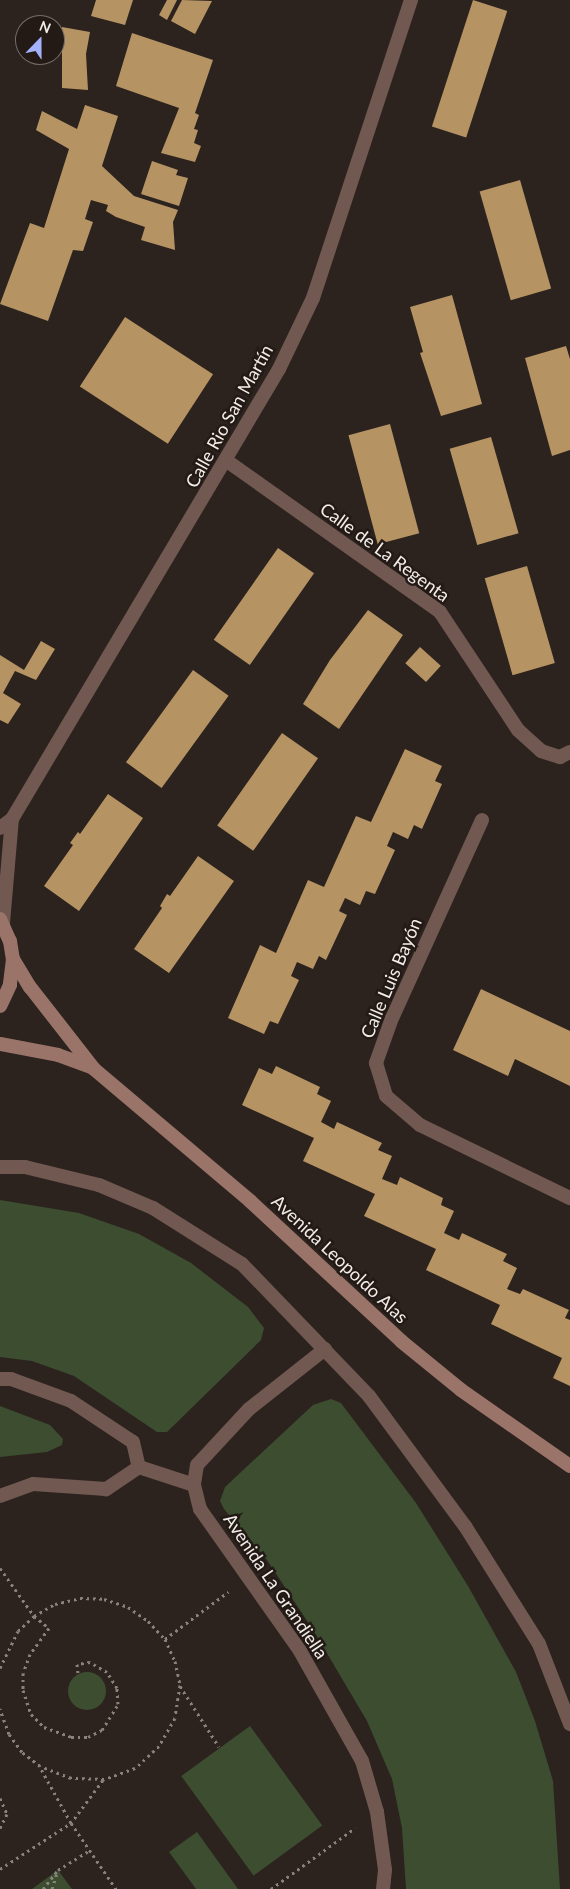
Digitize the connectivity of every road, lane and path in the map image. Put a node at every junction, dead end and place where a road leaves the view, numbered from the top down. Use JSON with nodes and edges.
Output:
{"nodes":[{"id":1,"x":411,"y":0,"type":"edge"},
{"id":2,"x":227,"y":461,"type":"junction"},
{"id":3,"x":565,"y":754,"type":"edge"},
{"id":4,"x":12,"y":819,"type":"junction"},
{"id":5,"x":482,"y":820,"type":"dead end"},
{"id":6,"x":0,"y":828,"type":"edge"},
{"id":7,"x":2,"y":921,"type":"edge"},
{"id":8,"x":13,"y":959,"type":"junction"},
{"id":9,"x":0,"y":1006,"type":"edge"},
{"id":10,"x":0,"y":1044,"type":"edge"},
{"id":11,"x":94,"y":1069,"type":"junction"},
{"id":12,"x":0,"y":1167,"type":"edge"},
{"id":13,"x":570,"y":1198,"type":"edge"},
{"id":14,"x":325,"y":1349,"type":"junction"},
{"id":15,"x":0,"y":1379,"type":"edge"},
{"id":16,"x":570,"y":1466,"type":"edge"},
{"id":17,"x":139,"y":1467,"type":"junction"},
{"id":18,"x":194,"y":1486,"type":"junction"},
{"id":19,"x":0,"y":1496,"type":"edge"},
{"id":20,"x":1,"y":1571,"type":"edge"},
{"id":21,"x":248,"y":1577,"type":"junction"},
{"id":22,"x":34,"y":1616,"type":"junction"},
{"id":23,"x":164,"y":1639,"type":"junction"},
{"id":24,"x":0,"y":1668,"type":"edge"},
{"id":25,"x":78,"y":1673,"type":"dead end"},
{"id":26,"x":180,"y":1685,"type":"junction"},
{"id":27,"x":0,"y":1709,"type":"edge"},
{"id":28,"x":570,"y":1724,"type":"edge"},
{"id":29,"x":6,"y":1726,"type":"junction"},
{"id":30,"x":0,"y":1729,"type":"edge"},
{"id":31,"x":219,"y":1747,"type":"dead end"},
{"id":32,"x":40,"y":1766,"type":"junction"},
{"id":33,"x":104,"y":1779,"type":"junction"},
{"id":34,"x":0,"y":1798,"type":"edge"},
{"id":35,"x":377,"y":1812,"type":"junction"},
{"id":36,"x":71,"y":1823,"type":"junction"},
{"id":37,"x":0,"y":1828,"type":"edge"},
{"id":38,"x":88,"y":1851,"type":"junction"},
{"id":39,"x":0,"y":1869,"type":"edge"},
{"id":40,"x":58,"y":1870,"type":"junction"},
{"id":41,"x":43,"y":1889,"type":"edge"},
{"id":42,"x":52,"y":1889,"type":"edge"},
{"id":43,"x":116,"y":1889,"type":"edge"},
{"id":44,"x":271,"y":1889,"type":"edge"},
{"id":45,"x":384,"y":1889,"type":"edge"}],
"edges":[{"from":1,"to":2,"type":"street","name":"Calle Rio San Martín"},
{"from":2,"to":3,"type":"street","name":"Calle de La Regenta"},
{"from":2,"to":4,"type":"street","name":"Calle Rio San Martín"},
{"from":4,"to":6,"type":"street","name":"Calle Rio San Martín"},
{"from":4,"to":7,"type":"street","name":"Calle Rio San Martín"},
{"from":5,"to":13,"type":"street","name":"Calle Luis Bayón"},
{"from":7,"to":8,"type":"main road"},
{"from":8,"to":9,"type":"main road"},
{"from":8,"to":11,"type":"main road","name":"Avenida Leopoldo Alas"},
{"from":10,"to":11,"type":"main road","name":"Avenida Leopoldo Alas"},
{"from":11,"to":16,"type":"main road","name":"Avenida Leopoldo Alas"},
{"from":12,"to":14,"type":"street"},
{"from":14,"to":18,"type":"street","name":"Avenida La Grandiella"},
{"from":14,"to":28,"type":"street"},
{"from":15,"to":17,"type":"street"},
{"from":17,"to":18,"type":"street"},
{"from":17,"to":19,"type":"street"},
{"from":18,"to":21,"type":"street","name":"Avenida La Grandiella"},
{"from":20,"to":22,"type":"path"},
{"from":21,"to":23,"type":"path"},
{"from":21,"to":35,"type":"street","name":"Avenida La Grandiella"},
{"from":22,"to":23,"type":"path"},
{"from":22,"to":24,"type":"path"},
{"from":22,"to":25,"type":"path"},
{"from":23,"to":26,"type":"path"},
{"from":26,"to":31,"type":"path"},
{"from":26,"to":33,"type":"path"},
{"from":27,"to":29,"type":"path"},
{"from":29,"to":30,"type":"path"},
{"from":29,"to":32,"type":"path"},
{"from":32,"to":33,"type":"path"},
{"from":32,"to":36,"type":"path"},
{"from":33,"to":36,"type":"path"},
{"from":34,"to":37,"type":"path"},
{"from":35,"to":44,"type":"path"},
{"from":35,"to":45,"type":"street","name":"Avenida La Grandiella"},
{"from":36,"to":38,"type":"path"},
{"from":36,"to":39,"type":"path"},
{"from":38,"to":40,"type":"path"},
{"from":38,"to":43,"type":"path"},
{"from":40,"to":41,"type":"path"},
{"from":40,"to":42,"type":"path"}]}
